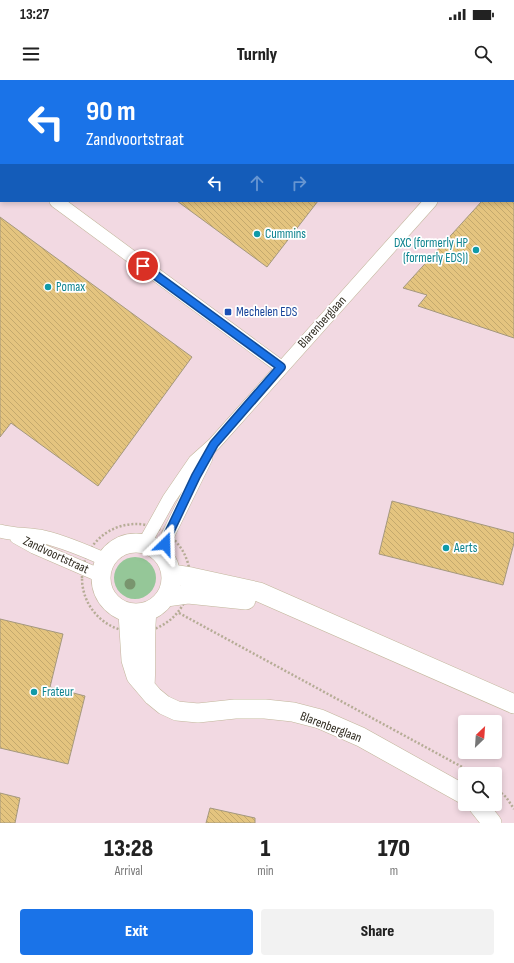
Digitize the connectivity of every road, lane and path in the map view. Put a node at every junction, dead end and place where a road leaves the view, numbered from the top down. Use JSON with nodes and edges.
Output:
{"nodes":[{"id":1,"x":57,"y":202,"type":"edge"},
{"id":2,"x":430,"y":202,"type":"edge"},
{"id":3,"x":281,"y":367,"type":"junction"},
{"id":4,"x":214,"y":444,"type":"junction"},
{"id":5,"x":153,"y":527,"type":"junction"},
{"id":6,"x":6,"y":533,"type":"edge"},
{"id":7,"x":168,"y":535,"type":"junction"},
{"id":8,"x":144,"y":544,"type":"junction"},
{"id":9,"x":89,"y":552,"type":"junction"},
{"id":10,"x":162,"y":554,"type":"junction"},
{"id":11,"x":82,"y":568,"type":"junction"},
{"id":12,"x":104,"y":568,"type":"junction"},
{"id":13,"x":172,"y":576,"type":"junction"},
{"id":14,"x":191,"y":577,"type":"junction"},
{"id":15,"x":166,"y":597,"type":"junction"},
{"id":16,"x":289,"y":606,"type":"junction"},
{"id":17,"x":128,"y":612,"type":"junction"},
{"id":18,"x":147,"y":612,"type":"junction"},
{"id":19,"x":179,"y":613,"type":"dead end"},
{"id":20,"x":118,"y":630,"type":"dead end"},
{"id":21,"x":145,"y":685,"type":"junction"},
{"id":22,"x":514,"y":704,"type":"edge"},
{"id":23,"x":461,"y":767,"type":"edge"},
{"id":24,"x":458,"y":791,"type":"edge"},
{"id":25,"x":502,"y":794,"type":"edge"},
{"id":26,"x":514,"y":809,"type":"edge"},
{"id":27,"x":483,"y":811,"type":"edge"},
{"id":28,"x":492,"y":823,"type":"edge"}],
"edges":[{"from":1,"to":3,"type":"street"},
{"from":2,"to":3,"type":"street","name":"Blarenberglaan"},
{"from":3,"to":4,"type":"street","name":"Blarenberglaan"},
{"from":4,"to":5,"type":"street","name":"Blarenberglaan"},
{"from":4,"to":7,"type":"street","name":"Blarenberglaan"},
{"from":5,"to":7,"type":"path"},
{"from":5,"to":8,"type":"street","name":"Blarenberglaan"},
{"from":5,"to":9,"type":"path"},
{"from":6,"to":9,"type":"street","name":"Zandvoortstraat"},
{"from":6,"to":11,"type":"street","name":"Zandvoortstraat"},
{"from":7,"to":10,"type":"street","name":"Blarenberglaan"},
{"from":7,"to":14,"type":"path"},
{"from":8,"to":10,"type":"street"},
{"from":8,"to":12,"type":"street"},
{"from":9,"to":11,"type":"path"},
{"from":9,"to":12,"type":"street","name":"Zandvoortstraat"},
{"from":10,"to":13,"type":"street"},
{"from":11,"to":12,"type":"street","name":"Zandvoortstraat"},
{"from":11,"to":20,"type":"path"},
{"from":12,"to":17,"type":"street"},
{"from":13,"to":14,"type":"street"},
{"from":13,"to":15,"type":"street"},
{"from":14,"to":16,"type":"street"},
{"from":15,"to":16,"type":"street"},
{"from":15,"to":18,"type":"street"},
{"from":16,"to":22,"type":"street"},
{"from":17,"to":18,"type":"street"},
{"from":17,"to":21,"type":"street","name":"Blarenberglaan"},
{"from":18,"to":21,"type":"street"},
{"from":19,"to":23,"type":"path"},
{"from":21,"to":24,"type":"street","name":"Blarenberglaan"},
{"from":25,"to":26,"type":"path"},
{"from":27,"to":28,"type":"street"}]}
